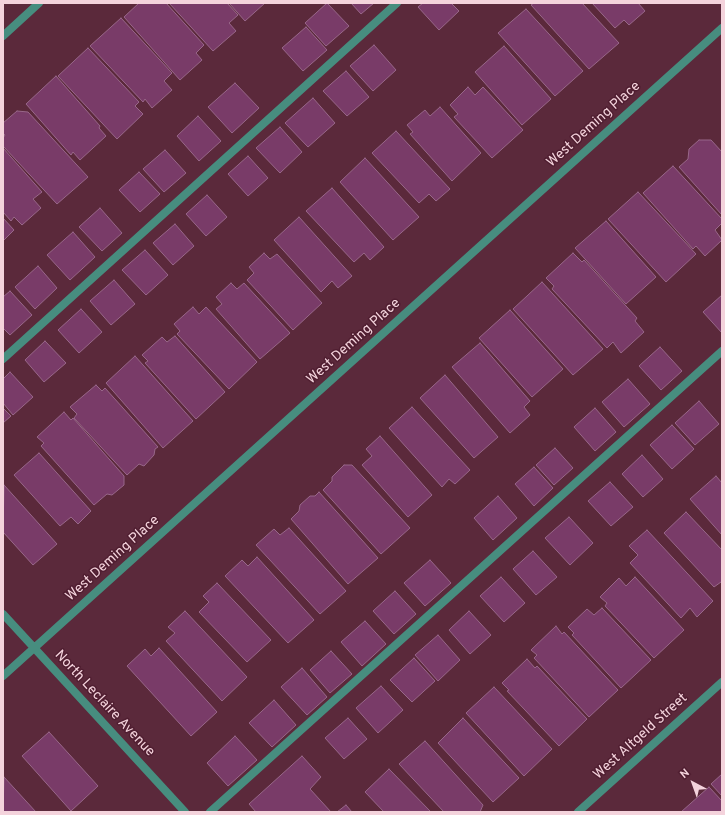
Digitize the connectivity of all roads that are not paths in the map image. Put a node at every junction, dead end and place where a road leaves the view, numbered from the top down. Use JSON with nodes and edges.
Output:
{"nodes":[{"id":1,"x":39,"y":3,"type":"edge"},
{"id":2,"x":397,"y":3,"type":"edge"},
{"id":3,"x":722,"y":28,"type":"edge"},
{"id":4,"x":3,"y":36,"type":"edge"},
{"id":5,"x":722,"y":351,"type":"edge"},
{"id":6,"x":3,"y":359,"type":"edge"},
{"id":7,"x":3,"y":614,"type":"edge"},
{"id":8,"x":34,"y":648,"type":"junction"},
{"id":9,"x":3,"y":676,"type":"edge"},
{"id":10,"x":722,"y":682,"type":"edge"},
{"id":11,"x":185,"y":812,"type":"edge"},
{"id":12,"x":210,"y":812,"type":"edge"},
{"id":13,"x":578,"y":812,"type":"edge"}],
"edges":[{"from":1,"to":4,"type":"street"},
{"from":2,"to":6,"type":"street"},
{"from":3,"to":8,"type":"street","name":"West Deming Place"},
{"from":5,"to":12,"type":"street"},
{"from":7,"to":8,"type":"street","name":"North Leclaire Avenue"},
{"from":8,"to":9,"type":"street","name":"West Deming Place"},
{"from":8,"to":11,"type":"street","name":"North Leclaire Avenue"},
{"from":10,"to":13,"type":"street","name":"West Altgeld Street"}]}
